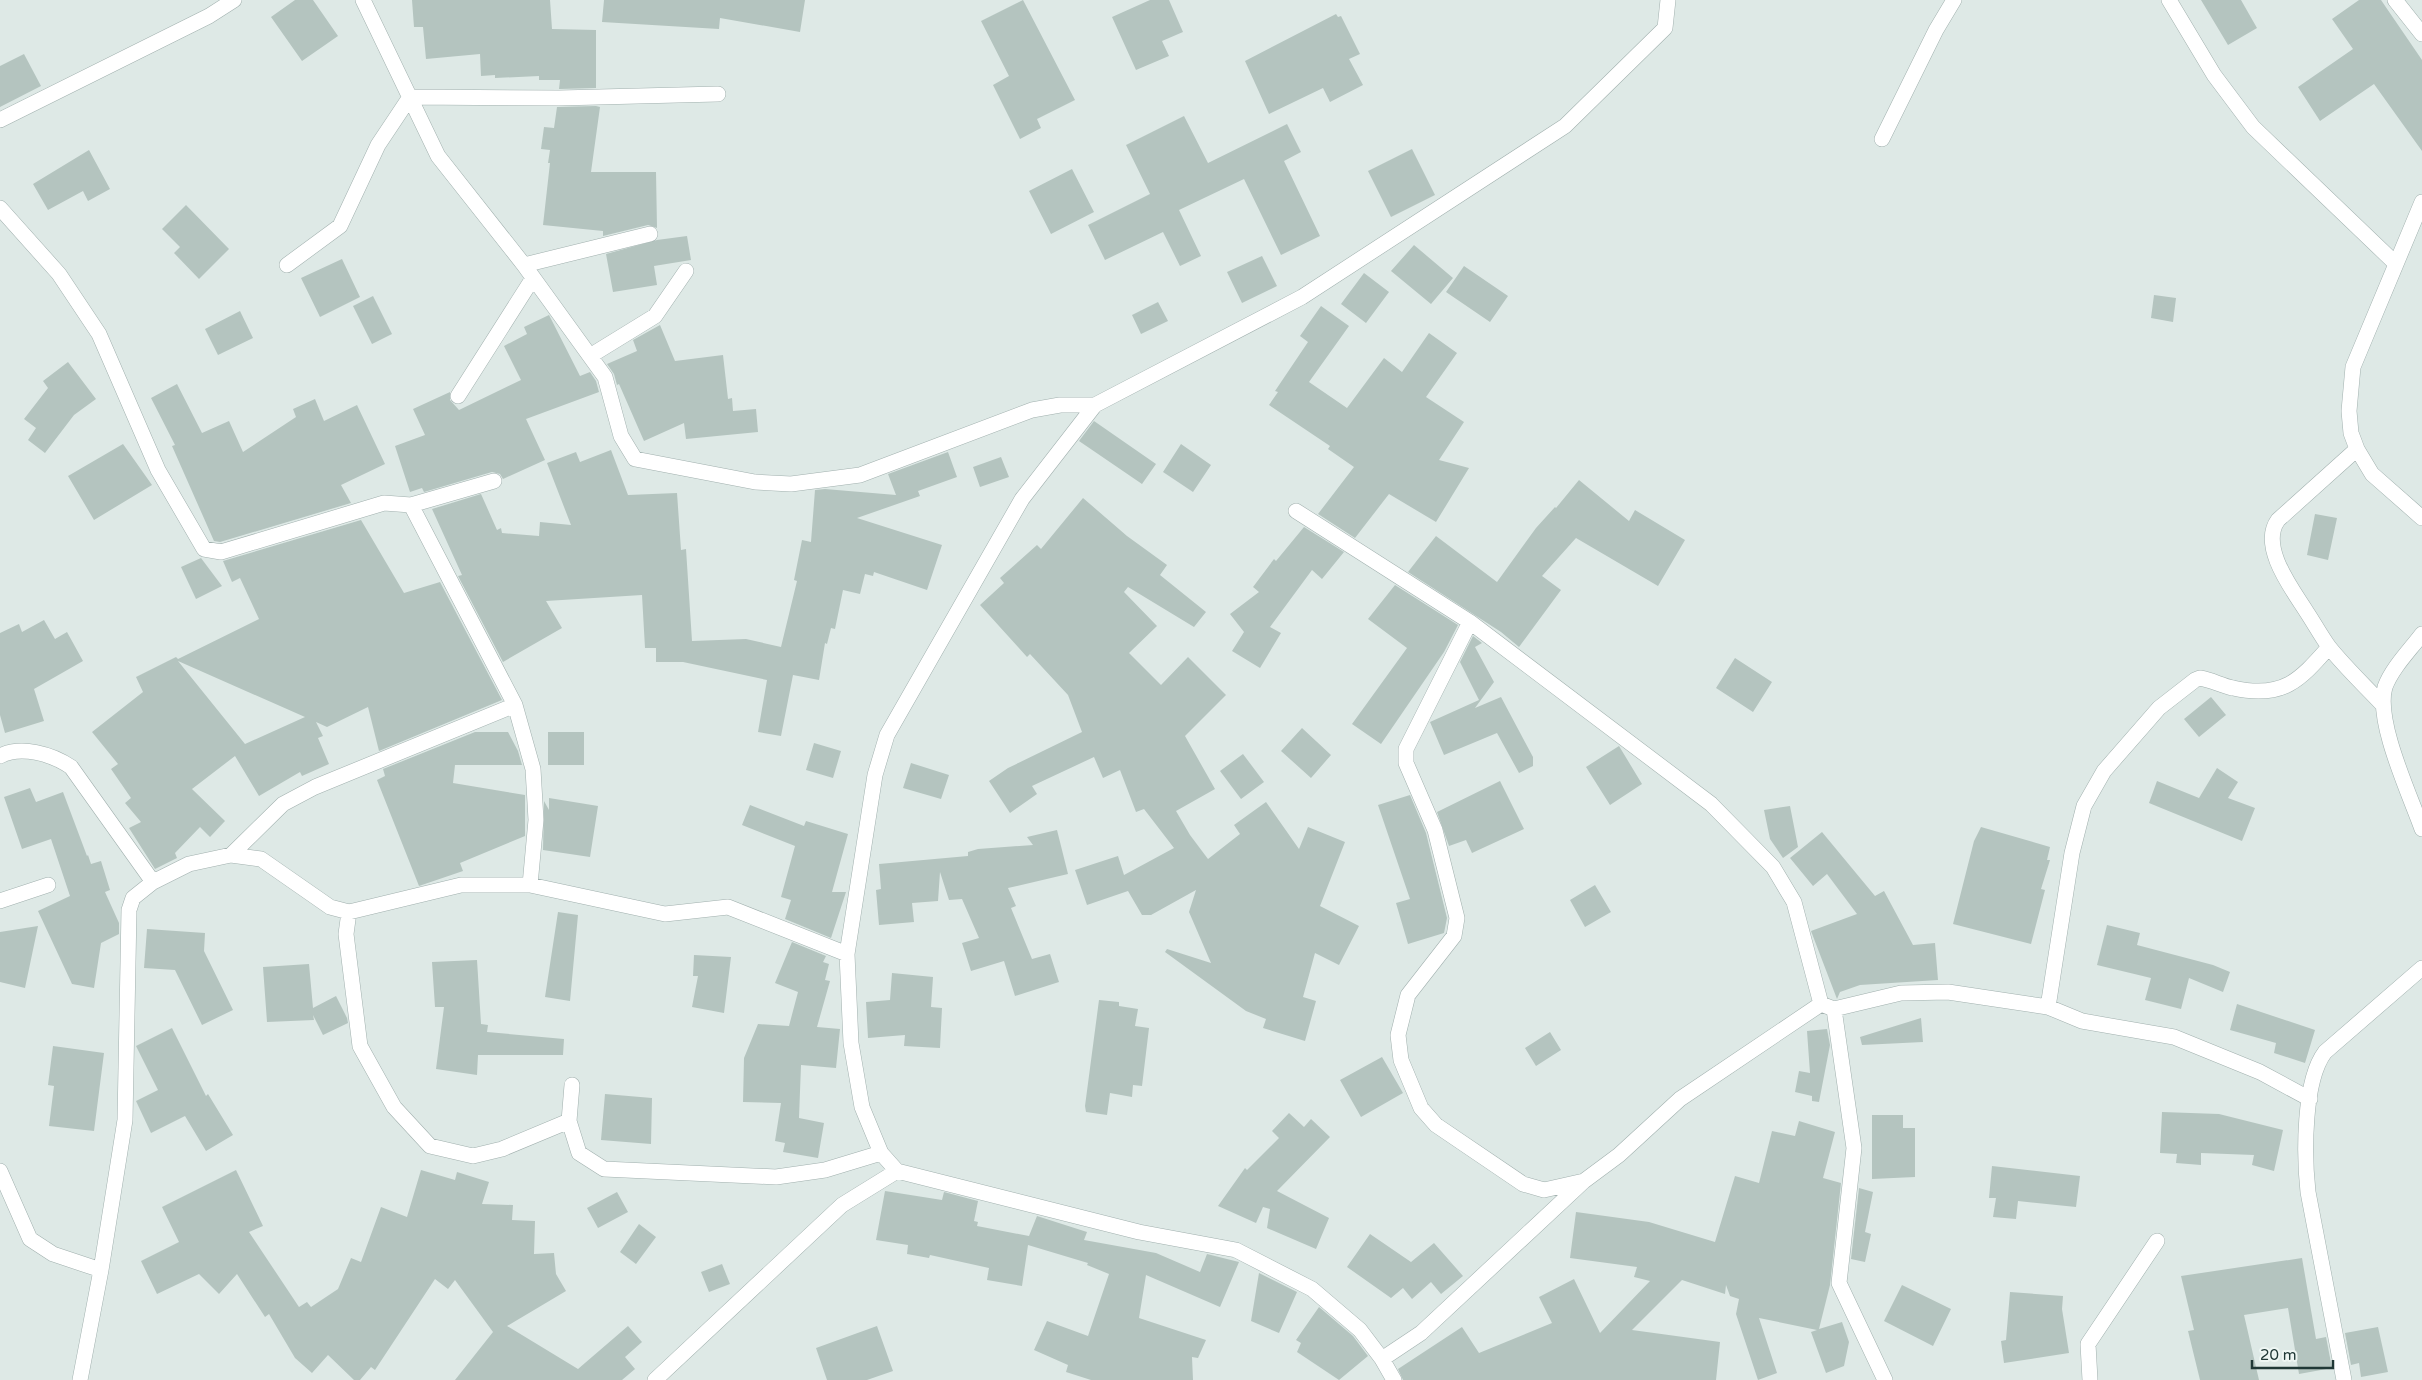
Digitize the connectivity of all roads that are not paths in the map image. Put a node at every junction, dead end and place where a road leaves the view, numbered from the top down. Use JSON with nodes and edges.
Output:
{"nodes":[{"id":1,"x":234,"y":0,"type":"edge"},
{"id":2,"x":363,"y":0,"type":"edge"},
{"id":3,"x":1668,"y":0,"type":"edge"},
{"id":4,"x":1954,"y":0,"type":"edge"},
{"id":5,"x":2169,"y":0,"type":"edge"},
{"id":6,"x":2396,"y":0,"type":"edge"},
{"id":7,"x":2422,"y":34,"type":"edge"},
{"id":8,"x":718,"y":94,"type":"dead end"},
{"id":9,"x":410,"y":97,"type":"junction"},
{"id":10,"x":0,"y":120,"type":"edge"},
{"id":11,"x":1882,"y":139,"type":"dead end"},
{"id":12,"x":2422,"y":202,"type":"edge"},
{"id":13,"x":0,"y":208,"type":"edge"},
{"id":14,"x":650,"y":234,"type":"dead end"},
{"id":15,"x":2395,"y":263,"type":"junction"},
{"id":16,"x":287,"y":265,"type":"dead end"},
{"id":17,"x":524,"y":265,"type":"junction"},
{"id":18,"x":686,"y":271,"type":"dead end"},
{"id":19,"x":533,"y":278,"type":"junction"},
{"id":20,"x":590,"y":356,"type":"junction"},
{"id":21,"x":458,"y":396,"type":"dead end"},
{"id":22,"x":1095,"y":405,"type":"junction"},
{"id":23,"x":2356,"y":449,"type":"junction"},
{"id":24,"x":494,"y":481,"type":"dead end"},
{"id":25,"x":411,"y":504,"type":"junction"},
{"id":26,"x":1296,"y":511,"type":"dead end"},
{"id":27,"x":2422,"y":518,"type":"edge"},
{"id":28,"x":1470,"y":622,"type":"junction"},
{"id":29,"x":2422,"y":634,"type":"edge"},
{"id":30,"x":2329,"y":647,"type":"junction"},
{"id":31,"x":2382,"y":704,"type":"junction"},
{"id":32,"x":515,"y":705,"type":"junction"},
{"id":33,"x":0,"y":756,"type":"edge"},
{"id":34,"x":2422,"y":830,"type":"edge"},
{"id":35,"x":231,"y":855,"type":"junction"},
{"id":36,"x":153,"y":882,"type":"junction"},
{"id":37,"x":48,"y":885,"type":"dead end"},
{"id":38,"x":530,"y":885,"type":"junction"},
{"id":39,"x":0,"y":902,"type":"edge"},
{"id":40,"x":350,"y":912,"type":"junction"},
{"id":41,"x":847,"y":954,"type":"junction"},
{"id":42,"x":2422,"y":968,"type":"edge"},
{"id":43,"x":1827,"y":1007,"type":"junction"},
{"id":44,"x":2048,"y":1007,"type":"junction"},
{"id":45,"x":572,"y":1085,"type":"dead end"},
{"id":46,"x":2310,"y":1099,"type":"junction"},
{"id":47,"x":569,"y":1122,"type":"junction"},
{"id":48,"x":881,"y":1153,"type":"junction"},
{"id":49,"x":0,"y":1171,"type":"edge"},
{"id":50,"x":898,"y":1171,"type":"junction"},
{"id":51,"x":1584,"y":1181,"type":"junction"},
{"id":52,"x":2158,"y":1240,"type":"dead end"},
{"id":53,"x":101,"y":1270,"type":"junction"},
{"id":54,"x":1382,"y":1359,"type":"junction"},
{"id":55,"x":80,"y":1380,"type":"edge"},
{"id":56,"x":655,"y":1380,"type":"edge"},
{"id":57,"x":1394,"y":1380,"type":"edge"},
{"id":58,"x":1885,"y":1380,"type":"edge"},
{"id":59,"x":2090,"y":1380,"type":"edge"},
{"id":60,"x":2344,"y":1380,"type":"edge"}],
"edges":[{"from":1,"to":10,"type":"street"},
{"from":2,"to":9,"type":"street"},
{"from":3,"to":22,"type":"street"},
{"from":4,"to":11,"type":"street"},
{"from":5,"to":15,"type":"street"},
{"from":6,"to":7,"type":"street"},
{"from":8,"to":9,"type":"street"},
{"from":9,"to":16,"type":"street"},
{"from":9,"to":17,"type":"street"},
{"from":12,"to":15,"type":"street"},
{"from":13,"to":25,"type":"street"},
{"from":14,"to":17,"type":"street"},
{"from":15,"to":23,"type":"street"},
{"from":17,"to":19,"type":"street"},
{"from":18,"to":20,"type":"street"},
{"from":19,"to":20,"type":"street"},
{"from":19,"to":21,"type":"street"},
{"from":20,"to":22,"type":"street"},
{"from":22,"to":41,"type":"street"},
{"from":23,"to":27,"type":"street"},
{"from":23,"to":30,"type":"street"},
{"from":24,"to":25,"type":"street"},
{"from":25,"to":32,"type":"street"},
{"from":26,"to":28,"type":"street"},
{"from":28,"to":43,"type":"street"},
{"from":28,"to":51,"type":"street"},
{"from":29,"to":31,"type":"street"},
{"from":30,"to":31,"type":"street"},
{"from":30,"to":44,"type":"street"},
{"from":31,"to":34,"type":"street"},
{"from":32,"to":35,"type":"street"},
{"from":32,"to":38,"type":"street"},
{"from":33,"to":36,"type":"street"},
{"from":35,"to":36,"type":"street"},
{"from":35,"to":40,"type":"street"},
{"from":36,"to":53,"type":"street"},
{"from":37,"to":39,"type":"street"},
{"from":38,"to":40,"type":"street"},
{"from":38,"to":41,"type":"street"},
{"from":40,"to":47,"type":"street"},
{"from":41,"to":48,"type":"street"},
{"from":42,"to":46,"type":"street"},
{"from":43,"to":44,"type":"street"},
{"from":43,"to":51,"type":"street"},
{"from":43,"to":58,"type":"street"},
{"from":44,"to":46,"type":"street"},
{"from":45,"to":47,"type":"street"},
{"from":46,"to":60,"type":"street"},
{"from":47,"to":48,"type":"street"},
{"from":48,"to":50,"type":"street"},
{"from":49,"to":53,"type":"street"},
{"from":50,"to":54,"type":"street"},
{"from":50,"to":56,"type":"street"},
{"from":51,"to":54,"type":"street"},
{"from":52,"to":59,"type":"street"},
{"from":53,"to":55,"type":"street"},
{"from":54,"to":57,"type":"street"}]}
